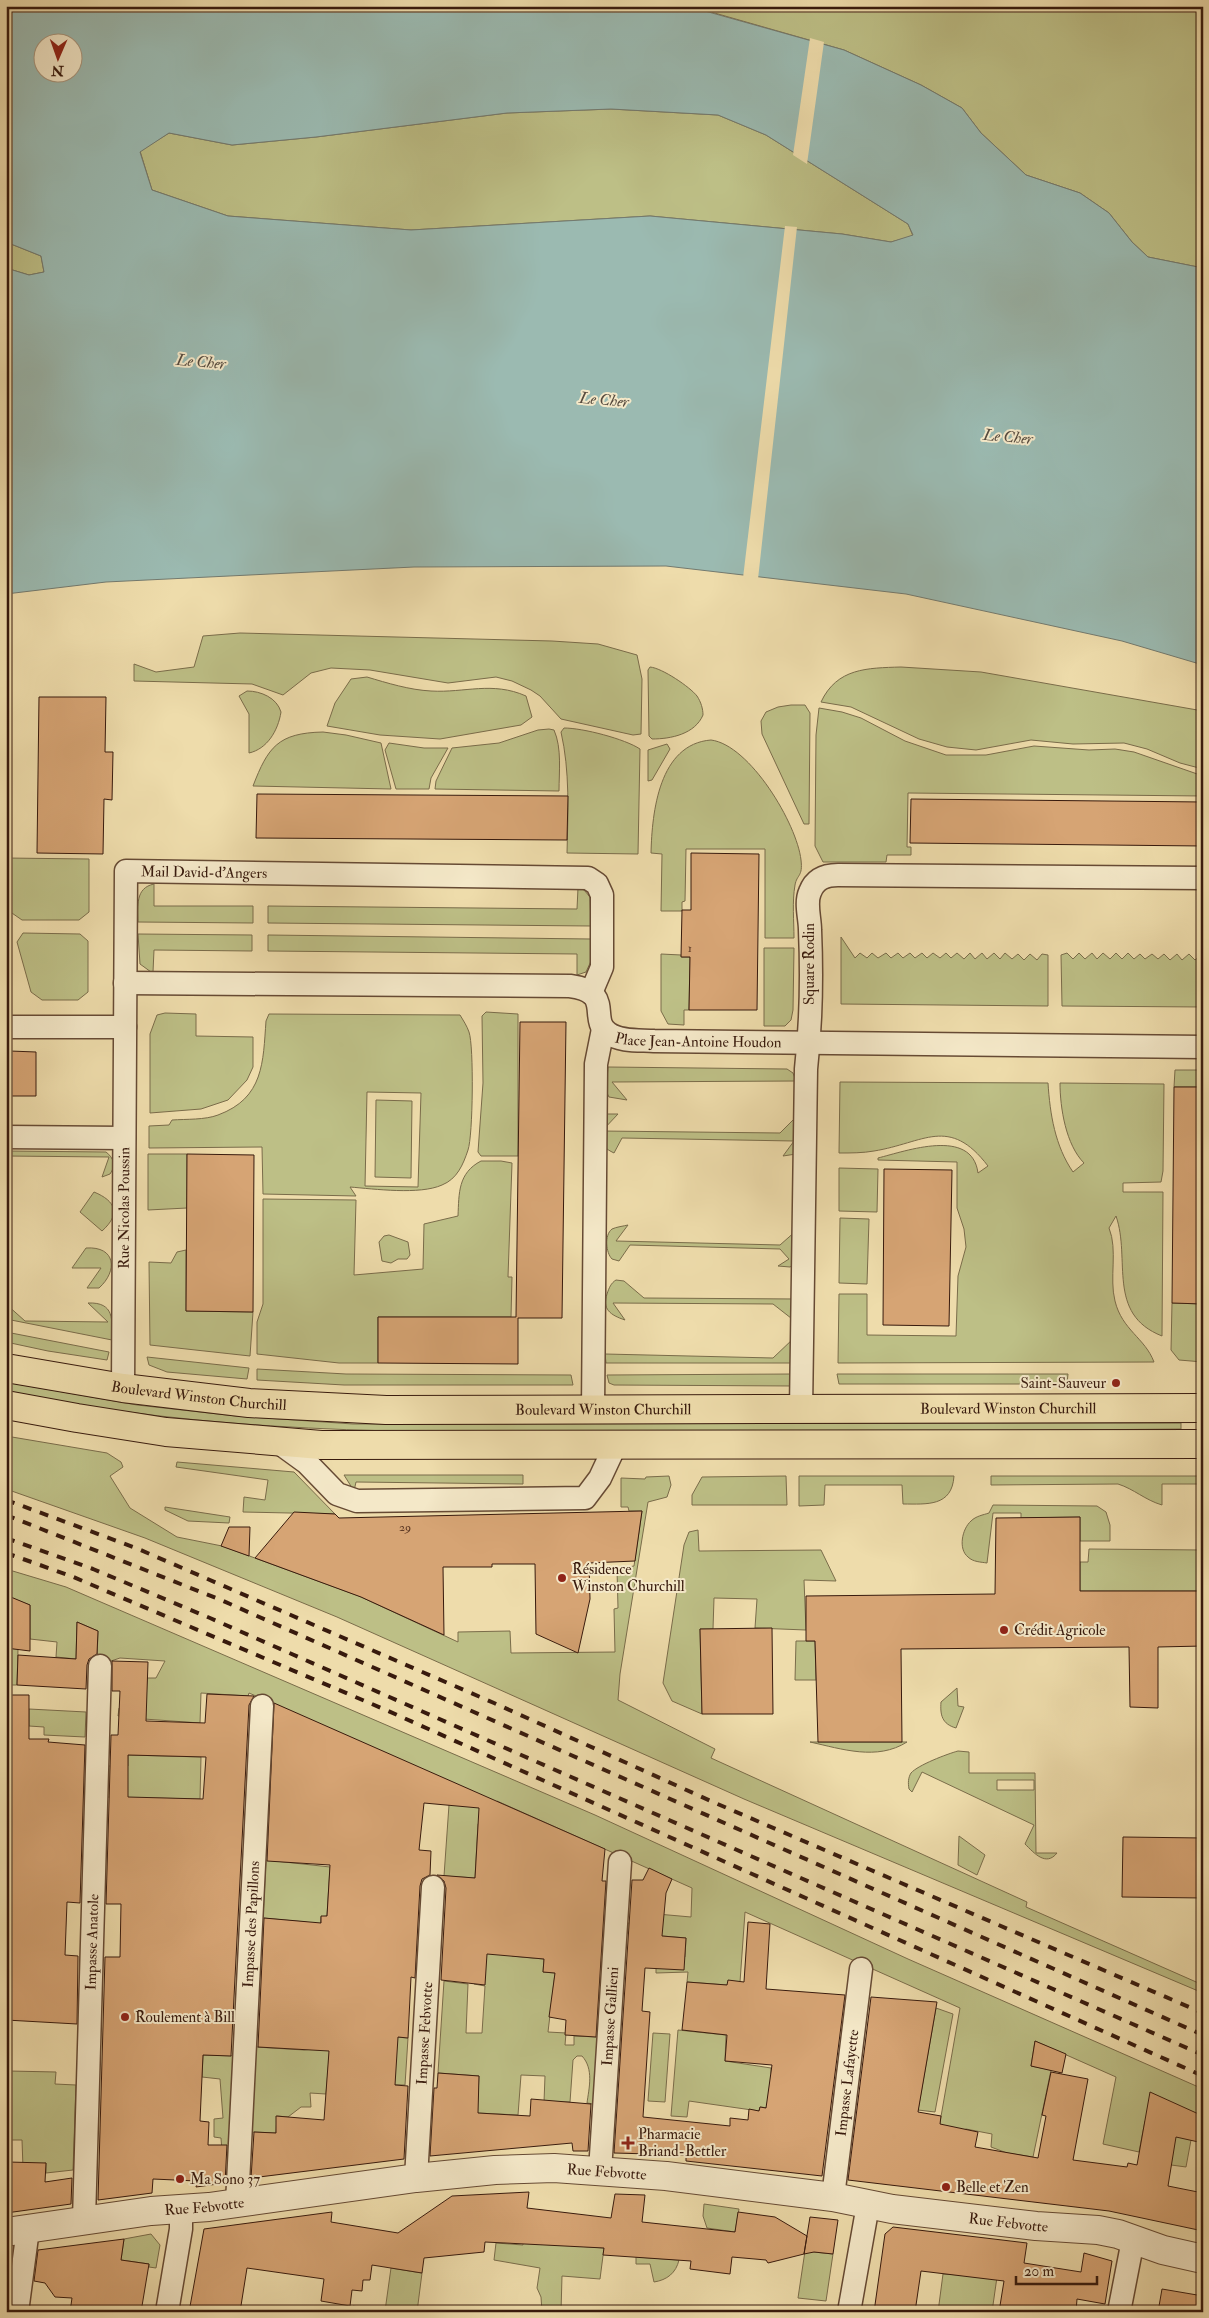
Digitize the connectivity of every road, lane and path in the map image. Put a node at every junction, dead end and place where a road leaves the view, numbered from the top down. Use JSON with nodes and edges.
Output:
{"nodes":[{"id":1,"x":1203,"y":878,"type":"edge"},
{"id":2,"x":125,"y":983,"type":"junction"},
{"id":3,"x":591,"y":993,"type":"junction"},
{"id":4,"x":6,"y":1027,"type":"edge"},
{"id":5,"x":125,"y":1027,"type":"junction"},
{"id":6,"x":603,"y":1029,"type":"junction"},
{"id":7,"x":809,"y":1042,"type":"junction"},
{"id":8,"x":1203,"y":1047,"type":"edge"},
{"id":9,"x":6,"y":1137,"type":"edge"},
{"id":10,"x":124,"y":1138,"type":"junction"},
{"id":11,"x":6,"y":1368,"type":"edge"},
{"id":12,"x":123,"y":1388,"type":"junction"},
{"id":13,"x":6,"y":1405,"type":"edge"},
{"id":14,"x":1203,"y":1408,"type":"edge"},
{"id":15,"x":593,"y":1410,"type":"junction"},
{"id":16,"x":801,"y":1410,"type":"junction"},
{"id":17,"x":278,"y":1442,"type":"junction"},
{"id":18,"x":1203,"y":1444,"type":"edge"},
{"id":19,"x":615,"y":1446,"type":"junction"},
{"id":20,"x":100,"y":1666,"type":"dead end"},
{"id":21,"x":262,"y":1706,"type":"dead end"},
{"id":22,"x":620,"y":1862,"type":"dead end"},
{"id":23,"x":433,"y":1887,"type":"dead end"},
{"id":24,"x":861,"y":1970,"type":"dead end"},
{"id":25,"x":600,"y":2171,"type":"junction"},
{"id":26,"x":416,"y":2178,"type":"junction"},
{"id":27,"x":833,"y":2197,"type":"junction"},
{"id":28,"x":237,"y":2203,"type":"junction"},
{"id":29,"x":868,"y":2205,"type":"junction"},
{"id":30,"x":181,"y":2209,"type":"junction"},
{"id":31,"x":84,"y":2220,"type":"junction"},
{"id":32,"x":17,"y":2230,"type":"edge"},
{"id":33,"x":1133,"y":2240,"type":"junction"},
{"id":34,"x":1203,"y":2259,"type":"edge"},
{"id":35,"x":17,"y":2312,"type":"edge"},
{"id":36,"x":167,"y":2312,"type":"edge"},
{"id":37,"x":849,"y":2312,"type":"edge"},
{"id":38,"x":1118,"y":2312,"type":"edge"}],
"edges":[{"from":1,"to":7,"type":"street","name":"Square Rodin"},
{"from":2,"to":3,"type":"street"},
{"from":2,"to":3,"type":"street","name":"Mail David-d'Angers"},
{"from":2,"to":5,"type":"street","name":"Rue Nicolas Poussin"},
{"from":3,"to":6,"type":"street"},
{"from":4,"to":5,"type":"street"},
{"from":5,"to":10,"type":"street","name":"Rue Nicolas Poussin"},
{"from":6,"to":7,"type":"street","name":"Place Jean-Antoine Houdon"},
{"from":6,"to":15,"type":"street","name":"Place Jean-Antoine Houdon"},
{"from":7,"to":8,"type":"street"},
{"from":7,"to":16,"type":"street"},
{"from":9,"to":10,"type":"street"},
{"from":10,"to":12,"type":"street","name":"Rue Nicolas Poussin"},
{"from":11,"to":12,"type":"main road","name":"Boulevard Winston Churchill"},
{"from":12,"to":15,"type":"main road","name":"Boulevard Winston Churchill"},
{"from":13,"to":17,"type":"main road"},
{"from":14,"to":16,"type":"main road","name":"Boulevard Winston Churchill"},
{"from":15,"to":16,"type":"main road","name":"Boulevard Winston Churchill"},
{"from":17,"to":19,"type":"main road"},
{"from":17,"to":19,"type":"street"},
{"from":18,"to":19,"type":"main road"},
{"from":20,"to":31,"type":"street","name":"Impasse Anatole"},
{"from":21,"to":28,"type":"street","name":"Impasse des Papillons"},
{"from":22,"to":25,"type":"street","name":"Impasse Gallieni"},
{"from":23,"to":26,"type":"street","name":"Impasse Febvotte"},
{"from":24,"to":27,"type":"street","name":"Impasse Lafayette"},
{"from":25,"to":26,"type":"street","name":"Rue Febvotte"},
{"from":25,"to":27,"type":"street","name":"Rue Febvotte"},
{"from":26,"to":28,"type":"street","name":"Rue Febvotte"},
{"from":27,"to":29,"type":"street","name":"Rue Febvotte"},
{"from":28,"to":30,"type":"street","name":"Rue Febvotte"},
{"from":29,"to":33,"type":"street","name":"Rue Febvotte"},
{"from":29,"to":37,"type":"street"},
{"from":30,"to":31,"type":"street","name":"Rue Febvotte"},
{"from":30,"to":36,"type":"street"},
{"from":31,"to":32,"type":"street","name":"Rue Febvotte"},
{"from":32,"to":35,"type":"street"},
{"from":33,"to":34,"type":"street","name":"Rue Febvotte"},
{"from":33,"to":38,"type":"street"}]}
